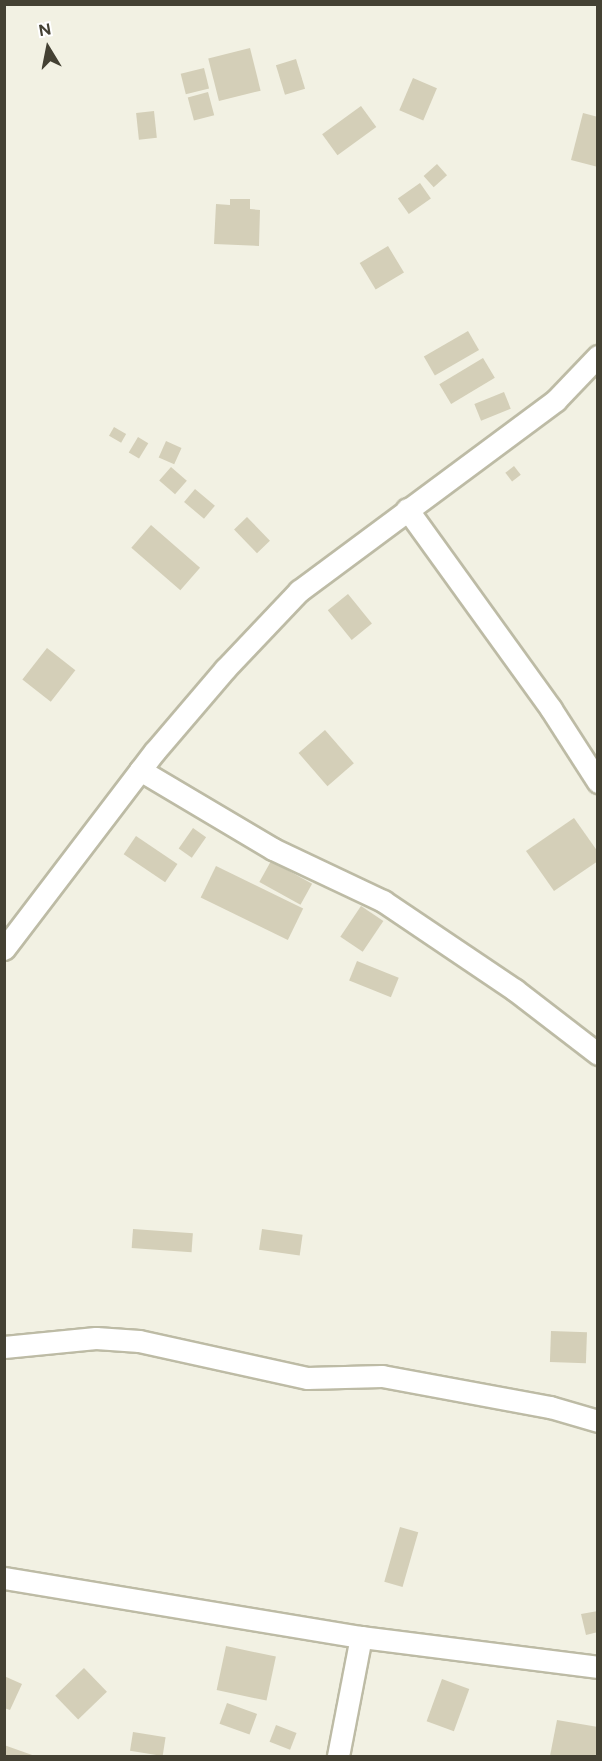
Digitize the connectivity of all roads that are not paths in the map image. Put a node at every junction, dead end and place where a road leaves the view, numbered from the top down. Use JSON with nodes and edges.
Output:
{"nodes":[{"id":1,"x":597,"y":356,"type":"edge"},
{"id":2,"x":407,"y":509,"type":"junction"},
{"id":3,"x":140,"y":770,"type":"junction"},
{"id":4,"x":597,"y":782,"type":"edge"},
{"id":5,"x":4,"y":949,"type":"edge"},
{"id":6,"x":597,"y":1054,"type":"edge"},
{"id":7,"x":4,"y":1347,"type":"edge"},
{"id":8,"x":597,"y":1420,"type":"edge"},
{"id":9,"x":4,"y":1578,"type":"edge"},
{"id":10,"x":361,"y":1637,"type":"junction"},
{"id":11,"x":597,"y":1667,"type":"edge"},
{"id":12,"x":338,"y":1756,"type":"edge"}],
"edges":[{"from":1,"to":2,"type":"street"},
{"from":2,"to":3,"type":"street"},
{"from":2,"to":4,"type":"street"},
{"from":3,"to":5,"type":"street"},
{"from":3,"to":6,"type":"street"},
{"from":7,"to":8,"type":"street"},
{"from":9,"to":10,"type":"street"},
{"from":10,"to":11,"type":"street"},
{"from":10,"to":12,"type":"street"}]}
